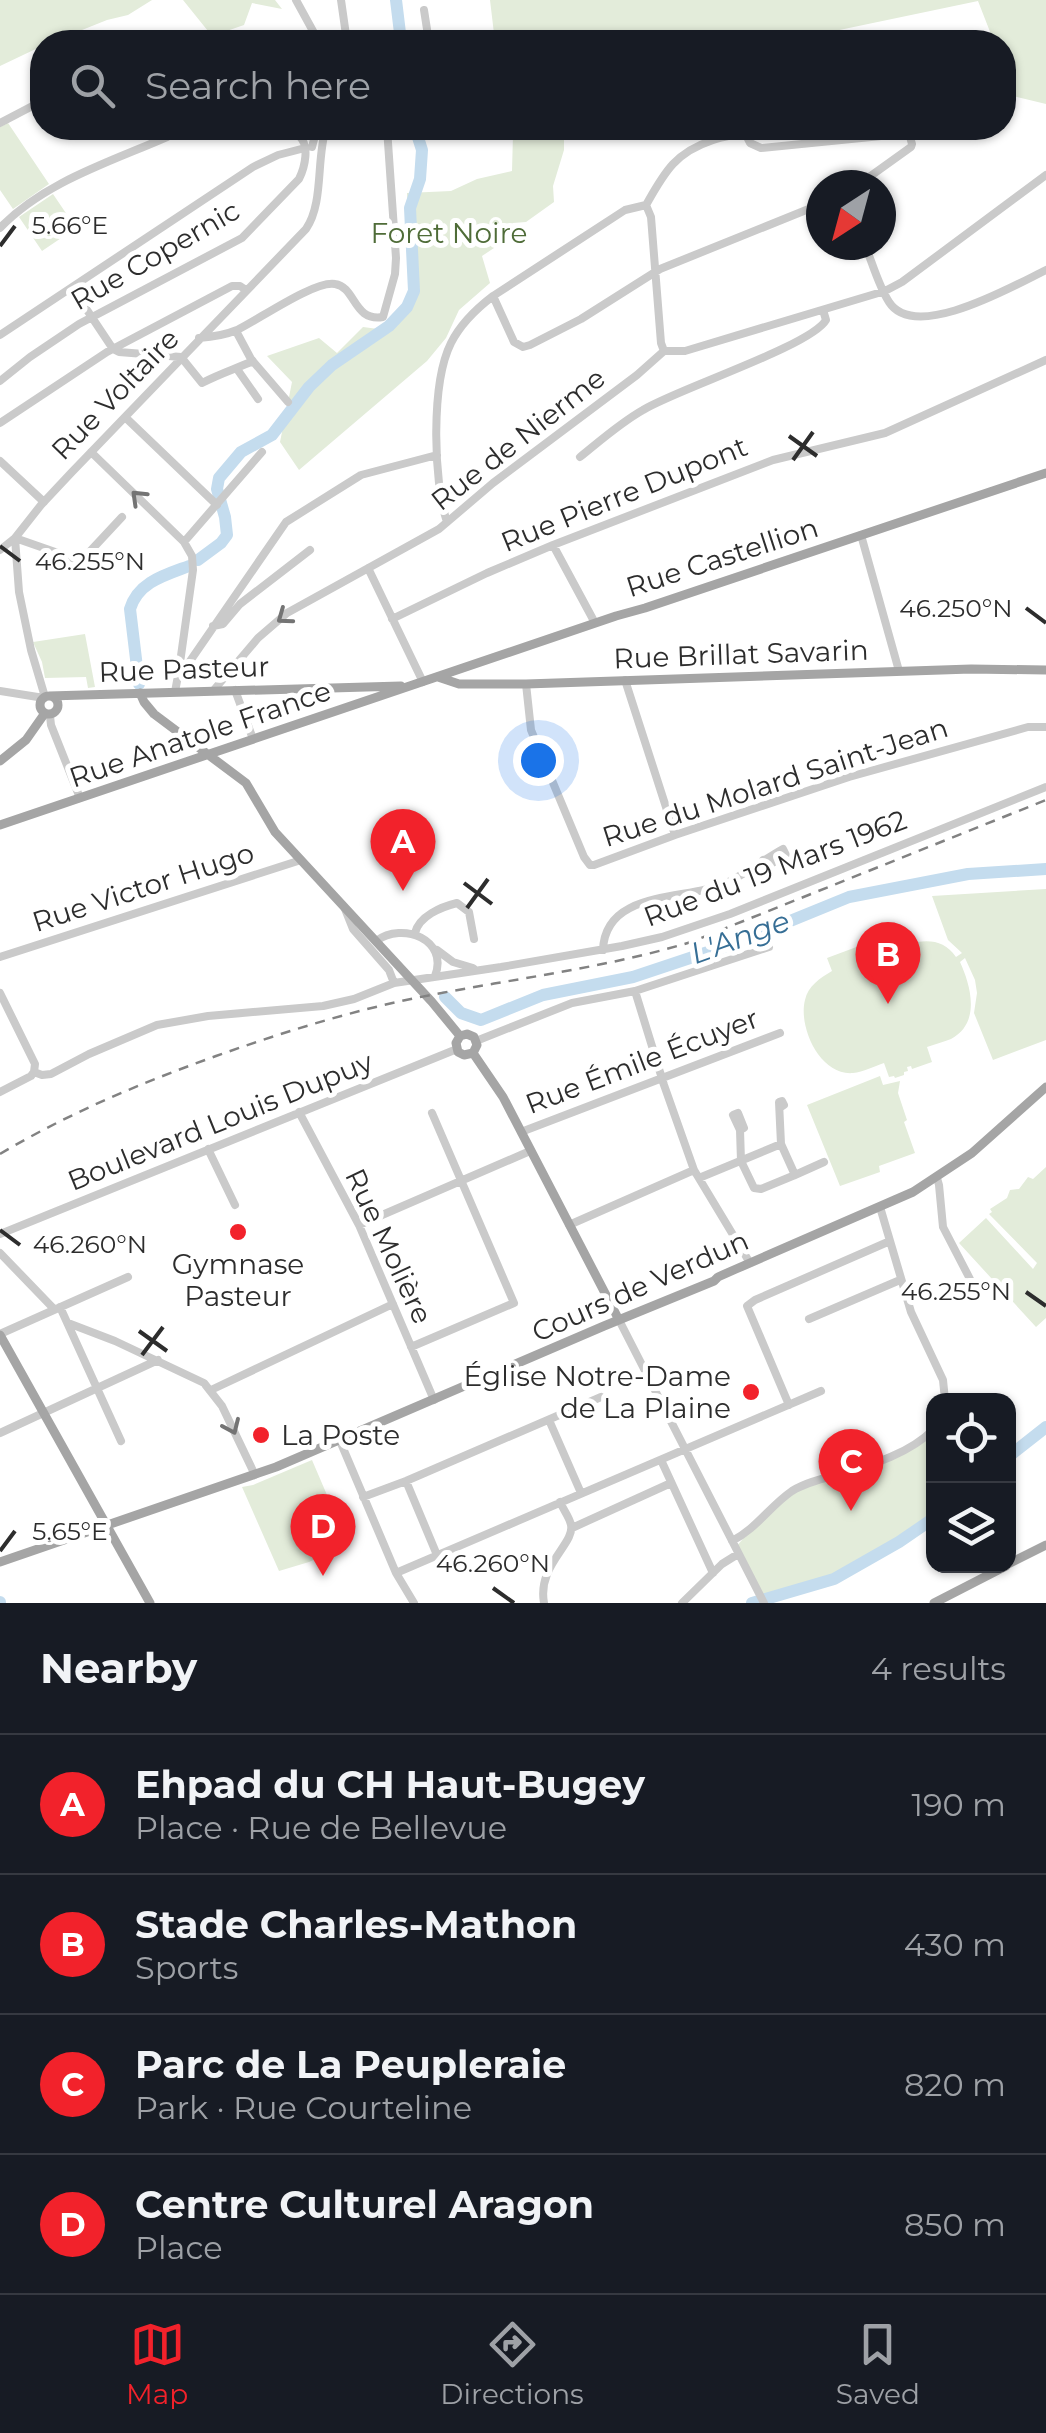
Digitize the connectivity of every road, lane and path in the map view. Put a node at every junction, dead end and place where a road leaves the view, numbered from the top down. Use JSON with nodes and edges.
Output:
{"nodes":[{"id":1,"x":296,"y":0,"type":"edge"},
{"id":2,"x":341,"y":0,"type":"edge"},
{"id":3,"x":424,"y":10,"type":"dead end"},
{"id":4,"x":312,"y":30,"type":"edge"},
{"id":5,"x":345,"y":30,"type":"edge"},
{"id":6,"x":427,"y":30,"type":"edge"},
{"id":7,"x":30,"y":107,"type":"edge"},
{"id":8,"x":0,"y":123,"type":"edge"},
{"id":9,"x":160,"y":140,"type":"edge"},
{"id":10,"x":304,"y":140,"type":"edge"},
{"id":11,"x":314,"y":140,"type":"edge"},
{"id":12,"x":317,"y":140,"type":"edge"},
{"id":13,"x":388,"y":140,"type":"edge"},
{"id":14,"x":716,"y":140,"type":"edge"},
{"id":15,"x":749,"y":140,"type":"edge"},
{"id":16,"x":841,"y":140,"type":"edge"},
{"id":17,"x":912,"y":140,"type":"edge"},
{"id":18,"x":312,"y":147,"type":"junction"},
{"id":19,"x":879,"y":170,"type":"edge"},
{"id":20,"x":1046,"y":175,"type":"edge"},
{"id":21,"x":646,"y":205,"type":"junction"},
{"id":22,"x":806,"y":210,"type":"edge"},
{"id":23,"x":0,"y":228,"type":"edge"},
{"id":24,"x":871,"y":260,"type":"edge"},
{"id":25,"x":1046,"y":270,"type":"edge"},
{"id":26,"x":654,"y":273,"type":"junction"},
{"id":27,"x":246,"y":290,"type":"junction"},
{"id":28,"x":885,"y":292,"type":"junction"},
{"id":29,"x":77,"y":295,"type":"dead end"},
{"id":30,"x":493,"y":296,"type":"junction"},
{"id":31,"x":824,"y":310,"type":"junction"},
{"id":32,"x":92,"y":317,"type":"junction"},
{"id":33,"x":236,"y":331,"type":"junction"},
{"id":34,"x":0,"y":335,"type":"edge"},
{"id":35,"x":199,"y":338,"type":"junction"},
{"id":36,"x":113,"y":349,"type":"junction"},
{"id":37,"x":664,"y":351,"type":"junction"},
{"id":38,"x":181,"y":357,"type":"junction"},
{"id":39,"x":1046,"y":360,"type":"edge"},
{"id":40,"x":252,"y":362,"type":"junction"},
{"id":41,"x":237,"y":368,"type":"junction"},
{"id":42,"x":0,"y":381,"type":"edge"},
{"id":43,"x":258,"y":399,"type":"dead end"},
{"id":44,"x":288,"y":402,"type":"dead end"},
{"id":45,"x":125,"y":417,"type":"junction"},
{"id":46,"x":0,"y":423,"type":"edge"},
{"id":47,"x":91,"y":452,"type":"junction"},
{"id":48,"x":262,"y":452,"type":"dead end"},
{"id":49,"x":437,"y":455,"type":"junction"},
{"id":50,"x":580,"y":457,"type":"dead end"},
{"id":51,"x":0,"y":461,"type":"edge"},
{"id":52,"x":1046,"y":473,"type":"edge"},
{"id":53,"x":44,"y":502,"type":"junction"},
{"id":54,"x":217,"y":505,"type":"junction"},
{"id":55,"x":122,"y":517,"type":"dead end"},
{"id":56,"x":448,"y":522,"type":"junction"},
{"id":57,"x":860,"y":535,"type":"junction"},
{"id":58,"x":16,"y":538,"type":"junction"},
{"id":59,"x":184,"y":542,"type":"junction"},
{"id":60,"x":553,"y":544,"type":"junction"},
{"id":61,"x":0,"y":550,"type":"edge"},
{"id":62,"x":310,"y":550,"type":"dead end"},
{"id":63,"x":368,"y":568,"type":"junction"},
{"id":64,"x":392,"y":619,"type":"junction"},
{"id":65,"x":595,"y":623,"type":"junction"},
{"id":66,"x":213,"y":626,"type":"junction"},
{"id":67,"x":179,"y":670,"type":"junction"},
{"id":68,"x":1046,"y":670,"type":"edge"},
{"id":69,"x":899,"y":671,"type":"junction"},
{"id":70,"x":438,"y":677,"type":"junction"},
{"id":71,"x":624,"y":680,"type":"junction"},
{"id":72,"x":418,"y":684,"type":"junction"},
{"id":73,"x":526,"y":684,"type":"junction"},
{"id":74,"x":235,"y":690,"type":"junction"},
{"id":75,"x":0,"y":691,"type":"edge"},
{"id":76,"x":213,"y":691,"type":"junction"},
{"id":77,"x":175,"y":692,"type":"junction"},
{"id":78,"x":140,"y":693,"type":"junction"},
{"id":79,"x":75,"y":696,"type":"junction"},
{"id":80,"x":46,"y":697,"type":"junction"},
{"id":81,"x":48,"y":717,"type":"junction"},
{"id":82,"x":1046,"y":727,"type":"edge"},
{"id":83,"x":253,"y":740,"type":"junction"},
{"id":84,"x":209,"y":754,"type":"junction"},
{"id":85,"x":0,"y":761,"type":"edge"},
{"id":86,"x":1046,"y":787,"type":"edge"},
{"id":87,"x":80,"y":798,"type":"junction"},
{"id":88,"x":0,"y":825,"type":"edge"},
{"id":89,"x":675,"y":835,"type":"junction"},
{"id":90,"x":300,"y":860,"type":"junction"},
{"id":91,"x":763,"y":860,"type":"dead end"},
{"id":92,"x":344,"y":908,"type":"junction"},
{"id":93,"x":415,"y":934,"type":"junction"},
{"id":94,"x":474,"y":939,"type":"dead end"},
{"id":95,"x":376,"y":941,"type":"junction"},
{"id":96,"x":429,"y":945,"type":"junction"},
{"id":97,"x":769,"y":947,"type":"dead end"},
{"id":98,"x":602,"y":950,"type":"junction"},
{"id":99,"x":440,"y":953,"type":"junction"},
{"id":100,"x":0,"y":957,"type":"edge"},
{"id":101,"x":481,"y":970,"type":"junction"},
{"id":102,"x":439,"y":975,"type":"junction"},
{"id":103,"x":398,"y":982,"type":"junction"},
{"id":104,"x":635,"y":991,"type":"junction"},
{"id":105,"x":1,"y":997,"type":"edge"},
{"id":106,"x":780,"y":1033,"type":"dead end"},
{"id":107,"x":460,"y":1036,"type":"junction"},
{"id":108,"x":476,"y":1040,"type":"junction"},
{"id":109,"x":456,"y":1049,"type":"junction"},
{"id":110,"x":473,"y":1053,"type":"junction"},
{"id":111,"x":34,"y":1072,"type":"junction"},
{"id":112,"x":662,"y":1078,"type":"junction"},
{"id":113,"x":1046,"y":1087,"type":"edge"},
{"id":114,"x":0,"y":1092,"type":"edge"},
{"id":115,"x":781,"y":1106,"type":"dead end"},
{"id":116,"x":299,"y":1112,"type":"junction"},
{"id":117,"x":432,"y":1113,"type":"dead end"},
{"id":118,"x":740,"y":1130,"type":"dead end"},
{"id":119,"x":520,"y":1132,"type":"junction"},
{"id":120,"x":781,"y":1144,"type":"junction"},
{"id":121,"x":208,"y":1150,"type":"junction"},
{"id":122,"x":530,"y":1151,"type":"junction"},
{"id":123,"x":742,"y":1162,"type":"junction"},
{"id":124,"x":824,"y":1162,"type":"dead end"},
{"id":125,"x":697,"y":1174,"type":"junction"},
{"id":126,"x":795,"y":1174,"type":"junction"},
{"id":127,"x":936,"y":1178,"type":"junction"},
{"id":128,"x":461,"y":1180,"type":"junction"},
{"id":129,"x":235,"y":1205,"type":"dead end"},
{"id":130,"x":880,"y":1207,"type":"junction"},
{"id":131,"x":359,"y":1225,"type":"junction"},
{"id":132,"x":569,"y":1225,"type":"junction"},
{"id":133,"x":0,"y":1234,"type":"edge"},
{"id":134,"x":890,"y":1241,"type":"junction"},
{"id":135,"x":0,"y":1252,"type":"edge"},
{"id":136,"x":750,"y":1263,"type":"junction"},
{"id":137,"x":128,"y":1277,"type":"dead end"},
{"id":138,"x":900,"y":1280,"type":"junction"},
{"id":139,"x":968,"y":1282,"type":"dead end"},
{"id":140,"x":392,"y":1304,"type":"junction"},
{"id":141,"x":57,"y":1308,"type":"junction"},
{"id":142,"x":808,"y":1319,"type":"dead end"},
{"id":143,"x":619,"y":1320,"type":"junction"},
{"id":144,"x":68,"y":1323,"type":"junction"},
{"id":145,"x":0,"y":1334,"type":"edge"},
{"id":146,"x":411,"y":1347,"type":"junction"},
{"id":147,"x":158,"y":1360,"type":"junction"},
{"id":148,"x":98,"y":1389,"type":"junction"},
{"id":149,"x":211,"y":1390,"type":"junction"},
{"id":150,"x":820,"y":1391,"type":"dead end"},
{"id":151,"x":944,"y":1393,"type":"edge"},
{"id":152,"x":601,"y":1397,"type":"dead end"},
{"id":153,"x":434,"y":1400,"type":"junction"},
{"id":154,"x":789,"y":1405,"type":"junction"},
{"id":155,"x":44,"y":1412,"type":"junction"},
{"id":156,"x":548,"y":1420,"type":"junction"},
{"id":157,"x":0,"y":1432,"type":"edge"},
{"id":158,"x":926,"y":1437,"type":"edge"},
{"id":159,"x":121,"y":1441,"type":"dead end"},
{"id":160,"x":340,"y":1441,"type":"junction"},
{"id":161,"x":684,"y":1449,"type":"junction"},
{"id":162,"x":661,"y":1460,"type":"junction"},
{"id":163,"x":255,"y":1475,"type":"junction"},
{"id":164,"x":406,"y":1481,"type":"junction"},
{"id":165,"x":671,"y":1483,"type":"junction"},
{"id":166,"x":581,"y":1494,"type":"junction"},
{"id":167,"x":363,"y":1496,"type":"junction"},
{"id":168,"x":560,"y":1502,"type":"junction"},
{"id":169,"x":106,"y":1525,"type":"junction"},
{"id":170,"x":572,"y":1528,"type":"junction"},
{"id":171,"x":732,"y":1541,"type":"junction"},
{"id":172,"x":1046,"y":1545,"type":"edge"},
{"id":173,"x":437,"y":1554,"type":"junction"},
{"id":174,"x":738,"y":1554,"type":"junction"},
{"id":175,"x":1016,"y":1561,"type":"edge"},
{"id":176,"x":0,"y":1562,"type":"edge"},
{"id":177,"x":396,"y":1573,"type":"junction"},
{"id":178,"x":992,"y":1573,"type":"edge"},
{"id":179,"x":713,"y":1574,"type":"junction"},
{"id":180,"x":762,"y":1599,"type":"edge"},
{"id":181,"x":150,"y":1603,"type":"edge"},
{"id":182,"x":414,"y":1603,"type":"edge"},
{"id":183,"x":544,"y":1603,"type":"edge"},
{"id":184,"x":682,"y":1603,"type":"edge"},
{"id":185,"x":934,"y":1603,"type":"edge"}],
"edges":[{"from":1,"to":4,"type":"street"},
{"from":2,"to":5,"type":"street"},
{"from":3,"to":6,"type":"street"},
{"from":7,"to":8,"type":"street"},
{"from":9,"to":23,"type":"street"},
{"from":10,"to":18,"type":"street"},
{"from":11,"to":18,"type":"street"},
{"from":12,"to":18,"type":"street"},
{"from":13,"to":33,"type":"street"},
{"from":14,"to":21,"type":"street"},
{"from":15,"to":16,"type":"street"},
{"from":17,"to":19,"type":"street"},
{"from":18,"to":27,"type":"street","name":"Rue Voltaire"},
{"from":18,"to":32,"type":"street","name":"Rue Copernic"},
{"from":18,"to":34,"type":"street"},
{"from":20,"to":28,"type":"street"},
{"from":21,"to":26,"type":"street"},
{"from":21,"to":30,"type":"street"},
{"from":22,"to":26,"type":"street"},
{"from":24,"to":28,"type":"street"},
{"from":25,"to":28,"type":"street"},
{"from":26,"to":30,"type":"street"},
{"from":26,"to":37,"type":"street"},
{"from":27,"to":35,"type":"street","name":"Rue Voltaire"},
{"from":27,"to":36,"type":"street"},
{"from":28,"to":31,"type":"street"},
{"from":29,"to":32,"type":"street"},
{"from":30,"to":49,"type":"street"},
{"from":31,"to":37,"type":"street"},
{"from":31,"to":50,"type":"street"},
{"from":32,"to":36,"type":"street"},
{"from":32,"to":42,"type":"street","name":"Rue Copernic"},
{"from":33,"to":35,"type":"street"},
{"from":33,"to":40,"type":"street"},
{"from":35,"to":38,"type":"street","name":"Rue Voltaire"},
{"from":36,"to":38,"type":"street"},
{"from":36,"to":46,"type":"street"},
{"from":37,"to":56,"type":"street","name":"Rue de Nierme"},
{"from":38,"to":41,"type":"street"},
{"from":38,"to":45,"type":"street","name":"Rue Voltaire"},
{"from":39,"to":60,"type":"street","name":"Rue Pierre Dupont"},
{"from":40,"to":41,"type":"street"},
{"from":40,"to":44,"type":"street"},
{"from":41,"to":43,"type":"street"},
{"from":45,"to":47,"type":"street","name":"Rue Voltaire"},
{"from":45,"to":54,"type":"street"},
{"from":47,"to":53,"type":"street","name":"Rue Voltaire"},
{"from":59,"to":47,"type":"street","one_way":true},
{"from":48,"to":54,"type":"street"},
{"from":49,"to":56,"type":"street"},
{"from":49,"to":66,"type":"street"},
{"from":51,"to":53,"type":"street"},
{"from":52,"to":57,"type":"main road","name":"Rue Castellion"},
{"from":53,"to":58,"type":"street","name":"Rue Voltaire"},
{"from":54,"to":59,"type":"street"},
{"from":55,"to":58,"type":"street"},
{"from":56,"to":63,"type":"street","name":"Rue de Nierme"},
{"from":57,"to":65,"type":"main road","name":"Rue Castellion"},
{"from":57,"to":69,"type":"street"},
{"from":58,"to":61,"type":"street","name":"Rue Voltaire"},
{"from":58,"to":80,"type":"street"},
{"from":59,"to":67,"type":"street"},
{"from":60,"to":64,"type":"street","name":"Rue Pierre Dupont"},
{"from":60,"to":65,"type":"street"},
{"from":62,"to":66,"type":"street"},
{"from":63,"to":64,"type":"street"},
{"from":63,"to":76,"type":"street","name":"Rue de Nierme","one_way":true},
{"from":64,"to":72,"type":"street"},
{"from":65,"to":70,"type":"main road","name":"Rue Castellion"},
{"from":66,"to":67,"type":"street"},
{"from":67,"to":77,"type":"street"},
{"from":68,"to":69,"type":"main road","name":"Rue Brillat Savarin"},
{"from":69,"to":71,"type":"main road","name":"Rue Brillat Savarin"},
{"from":70,"to":72,"type":"main road","name":"Rue Castellion"},
{"from":70,"to":73,"type":"main road","name":"Rue Brillat Savarin"},
{"from":71,"to":73,"type":"main road","name":"Rue Brillat Savarin"},
{"from":71,"to":89,"type":"street"},
{"from":72,"to":74,"type":"main road","name":"Rue Pasteur"},
{"from":72,"to":83,"type":"main road","name":"Rue Anatole France"},
{"from":73,"to":89,"type":"street","name":"Rue du Molard Saint-Jean"},
{"from":74,"to":76,"type":"main road","name":"Rue Pasteur"},
{"from":74,"to":83,"type":"street"},
{"from":75,"to":80,"type":"street"},
{"from":76,"to":77,"type":"main road","name":"Rue Pasteur"},
{"from":77,"to":78,"type":"main road","name":"Rue Pasteur"},
{"from":78,"to":79,"type":"main road","name":"Rue Pasteur"},
{"from":78,"to":84,"type":"main road"},
{"from":79,"to":80,"type":"main road","name":"Rue Pasteur"},
{"from":79,"to":81,"type":"main road","name":"Rue Pasteur"},
{"from":80,"to":81,"type":"main road"},
{"from":81,"to":85,"type":"main road"},
{"from":81,"to":87,"type":"street"},
{"from":82,"to":89,"type":"street","name":"Rue du Molard Saint-Jean"},
{"from":83,"to":84,"type":"main road","name":"Rue Anatole France"},
{"from":84,"to":87,"type":"main road","name":"Rue Anatole France"},
{"from":84,"to":90,"type":"main road"},
{"from":86,"to":98,"type":"street","name":"Rue du 19 Mars 1962"},
{"from":87,"to":88,"type":"main road","name":"Rue Anatole France"},
{"from":90,"to":92,"type":"main road"},
{"from":90,"to":100,"type":"street","name":"Rue Victor Hugo"},
{"from":91,"to":98,"type":"street"},
{"from":92,"to":95,"type":"main road"},
{"from":92,"to":103,"type":"street"},
{"from":93,"to":94,"type":"street"},
{"from":93,"to":95,"type":"street"},
{"from":93,"to":96,"type":"street"},
{"from":95,"to":107,"type":"main road"},
{"from":96,"to":99,"type":"street"},
{"from":96,"to":102,"type":"street"},
{"from":97,"to":104,"type":"street"},
{"from":98,"to":101,"type":"street","name":"Rue du 19 Mars 1962"},
{"from":99,"to":101,"type":"street"},
{"from":99,"to":102,"type":"street"},
{"from":101,"to":102,"type":"street","name":"Rue du 19 Mars 1962"},
{"from":102,"to":103,"type":"street","name":"Rue du 19 Mars 1962"},
{"from":103,"to":111,"type":"street","name":"Rue du 19 Mars 1962"},
{"from":104,"to":108,"type":"street"},
{"from":104,"to":112,"type":"street"},
{"from":105,"to":111,"type":"street"},
{"from":106,"to":112,"type":"street","name":"Rue Émile Écuyer"},
{"from":107,"to":108,"type":"main road"},
{"from":107,"to":109,"type":"main road"},
{"from":108,"to":110,"type":"main road"},
{"from":109,"to":110,"type":"main road"},
{"from":109,"to":116,"type":"street","name":"Boulevard Louis Dupuy"},
{"from":110,"to":119,"type":"main road"},
{"from":111,"to":114,"type":"street","name":"Rue du 19 Mars 1962"},
{"from":112,"to":119,"type":"street","name":"Rue Émile Écuyer"},
{"from":112,"to":125,"type":"street"},
{"from":113,"to":127,"type":"main road","name":"Cours de Verdun"},
{"from":115,"to":120,"type":"street"},
{"from":116,"to":121,"type":"street","name":"Boulevard Louis Dupuy"},
{"from":116,"to":131,"type":"street","name":"Rue Molière"},
{"from":117,"to":128,"type":"street"},
{"from":118,"to":123,"type":"street"},
{"from":119,"to":122,"type":"main road"},
{"from":120,"to":123,"type":"street"},
{"from":120,"to":126,"type":"street"},
{"from":121,"to":129,"type":"street"},
{"from":121,"to":133,"type":"street","name":"Boulevard Louis Dupuy"},
{"from":122,"to":128,"type":"street"},
{"from":122,"to":132,"type":"main road"},
{"from":123,"to":125,"type":"street"},
{"from":123,"to":126,"type":"street"},
{"from":124,"to":126,"type":"street"},
{"from":125,"to":132,"type":"street"},
{"from":125,"to":136,"type":"street"},
{"from":127,"to":130,"type":"main road","name":"Cours de Verdun"},
{"from":127,"to":139,"type":"street"},
{"from":128,"to":131,"type":"street"},
{"from":128,"to":146,"type":"street"},
{"from":130,"to":134,"type":"street"},
{"from":130,"to":136,"type":"main road","name":"Cours de Verdun"},
{"from":131,"to":140,"type":"street","name":"Rue Molière"},
{"from":132,"to":143,"type":"main road"},
{"from":134,"to":138,"type":"street"},
{"from":134,"to":154,"type":"street"},
{"from":135,"to":141,"type":"street"},
{"from":136,"to":143,"type":"main road","name":"Cours de Verdun"},
{"from":137,"to":141,"type":"street"},
{"from":138,"to":142,"type":"street"},
{"from":138,"to":151,"type":"street"},
{"from":140,"to":146,"type":"street","name":"Rue Molière"},
{"from":140,"to":149,"type":"street"},
{"from":141,"to":144,"type":"street"},
{"from":141,"to":145,"type":"street"},
{"from":143,"to":153,"type":"main road","name":"Cours de Verdun"},
{"from":143,"to":161,"type":"street"},
{"from":144,"to":147,"type":"street"},
{"from":144,"to":148,"type":"street"},
{"from":145,"to":155,"type":"main road"},
{"from":146,"to":153,"type":"street","name":"Rue Molière"},
{"from":147,"to":148,"type":"street"},
{"from":147,"to":149,"type":"street"},
{"from":148,"to":155,"type":"street"},
{"from":148,"to":159,"type":"street"},
{"from":149,"to":163,"type":"street","one_way":true},
{"from":150,"to":154,"type":"street"},
{"from":152,"to":156,"type":"street"},
{"from":153,"to":160,"type":"main road","name":"Cours de Verdun"},
{"from":154,"to":161,"type":"street"},
{"from":155,"to":157,"type":"street"},
{"from":155,"to":169,"type":"main road"},
{"from":156,"to":164,"type":"street"},
{"from":156,"to":166,"type":"street"},
{"from":158,"to":171,"type":"street"},
{"from":160,"to":163,"type":"main road","name":"Cours de Verdun"},
{"from":160,"to":167,"type":"street"},
{"from":161,"to":162,"type":"street"},
{"from":161,"to":171,"type":"street"},
{"from":162,"to":165,"type":"street"},
{"from":162,"to":166,"type":"street"},
{"from":163,"to":169,"type":"main road","name":"Cours de Verdun"},
{"from":164,"to":167,"type":"street"},
{"from":164,"to":173,"type":"street"},
{"from":165,"to":170,"type":"street"},
{"from":165,"to":179,"type":"street"},
{"from":166,"to":168,"type":"street"},
{"from":167,"to":177,"type":"street"},
{"from":168,"to":170,"type":"street"},
{"from":168,"to":173,"type":"street"},
{"from":169,"to":176,"type":"main road","name":"Cours de Verdun"},
{"from":169,"to":181,"type":"main road"},
{"from":170,"to":183,"type":"street"},
{"from":171,"to":174,"type":"street"},
{"from":172,"to":175,"type":"main road"},
{"from":173,"to":177,"type":"street"},
{"from":174,"to":179,"type":"street"},
{"from":174,"to":180,"type":"street"},
{"from":177,"to":182,"type":"street"},
{"from":178,"to":185,"type":"main road"},
{"from":179,"to":184,"type":"street"}]}
